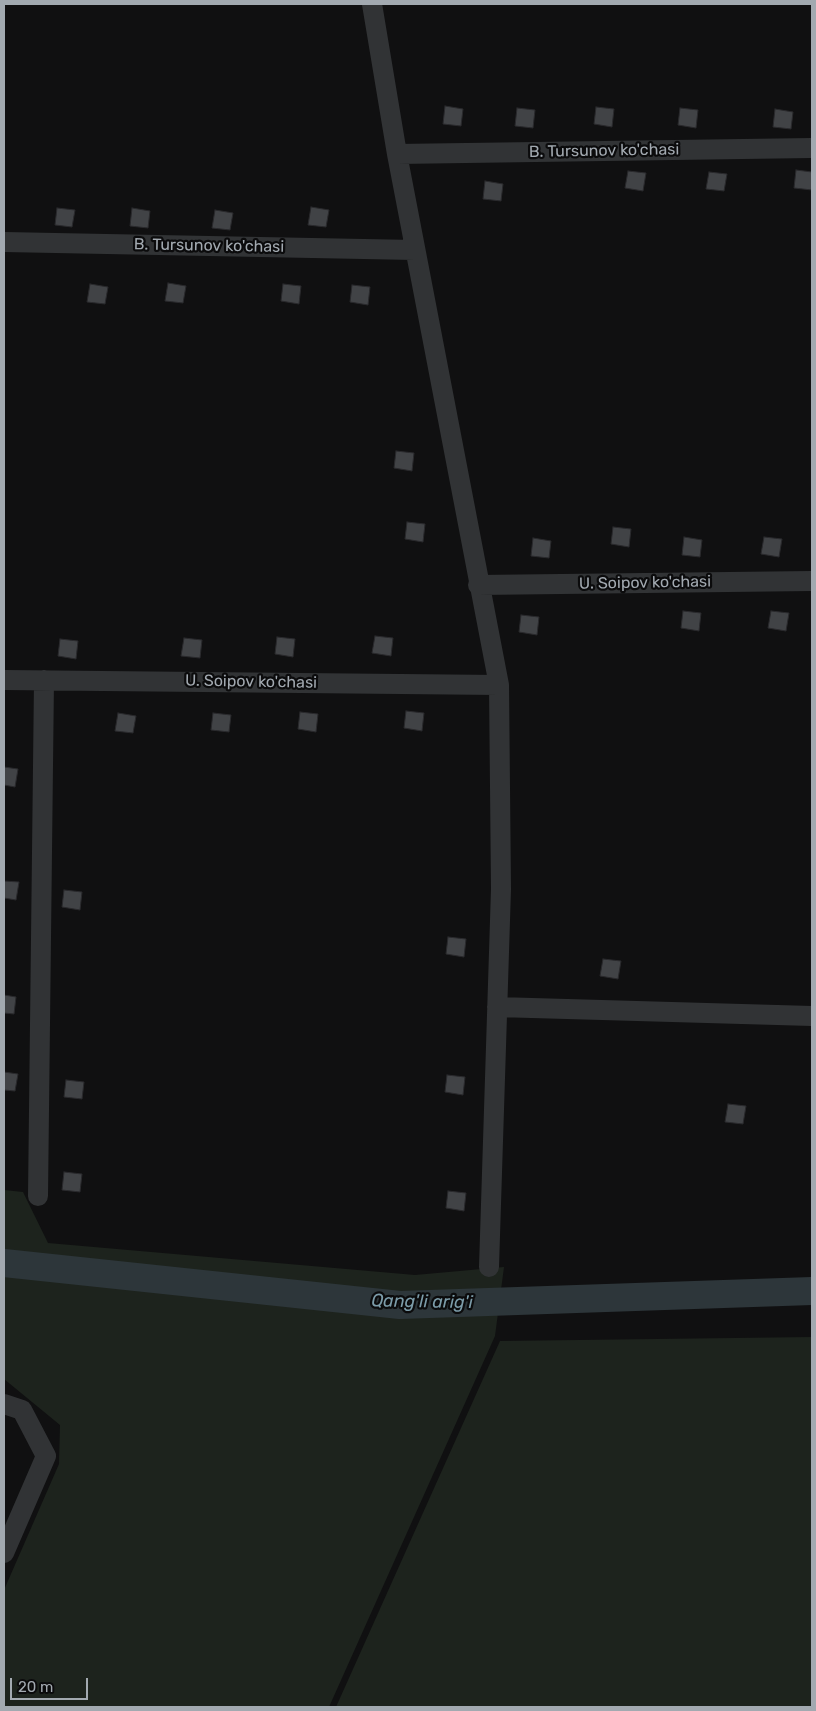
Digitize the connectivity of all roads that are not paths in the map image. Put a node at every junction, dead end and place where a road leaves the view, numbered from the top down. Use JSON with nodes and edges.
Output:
{"nodes":[{"id":1,"x":372,"y":4,"type":"edge"},
{"id":2,"x":812,"y":148,"type":"edge"},
{"id":3,"x":397,"y":154,"type":"junction"},
{"id":4,"x":4,"y":242,"type":"edge"},
{"id":5,"x":415,"y":250,"type":"junction"},
{"id":6,"x":812,"y":581,"type":"edge"},
{"id":7,"x":478,"y":585,"type":"junction"},
{"id":8,"x":4,"y":680,"type":"edge"},
{"id":9,"x":44,"y":680,"type":"junction"},
{"id":10,"x":499,"y":685,"type":"junction"},
{"id":11,"x":497,"y":1007,"type":"junction"},
{"id":12,"x":812,"y":1016,"type":"edge"},
{"id":13,"x":38,"y":1196,"type":"dead end"},
{"id":14,"x":489,"y":1267,"type":"dead end"},
{"id":15,"x":4,"y":1404,"type":"edge"},
{"id":16,"x":4,"y":1553,"type":"edge"}],
"edges":[{"from":1,"to":3,"type":"street"},
{"from":2,"to":3,"type":"street","name":"B. Tursunov ko'chasi"},
{"from":3,"to":5,"type":"street"},
{"from":4,"to":5,"type":"street","name":"B. Tursunov ko'chasi"},
{"from":5,"to":7,"type":"street"},
{"from":6,"to":7,"type":"street","name":"U. Soipov ko'chasi"},
{"from":7,"to":10,"type":"street"},
{"from":8,"to":9,"type":"street","name":"U. Soipov ko'chasi"},
{"from":9,"to":10,"type":"street","name":"U. Soipov ko'chasi"},
{"from":9,"to":13,"type":"street"},
{"from":10,"to":11,"type":"street"},
{"from":11,"to":12,"type":"street"},
{"from":11,"to":14,"type":"street"},
{"from":15,"to":16,"type":"street"}]}
